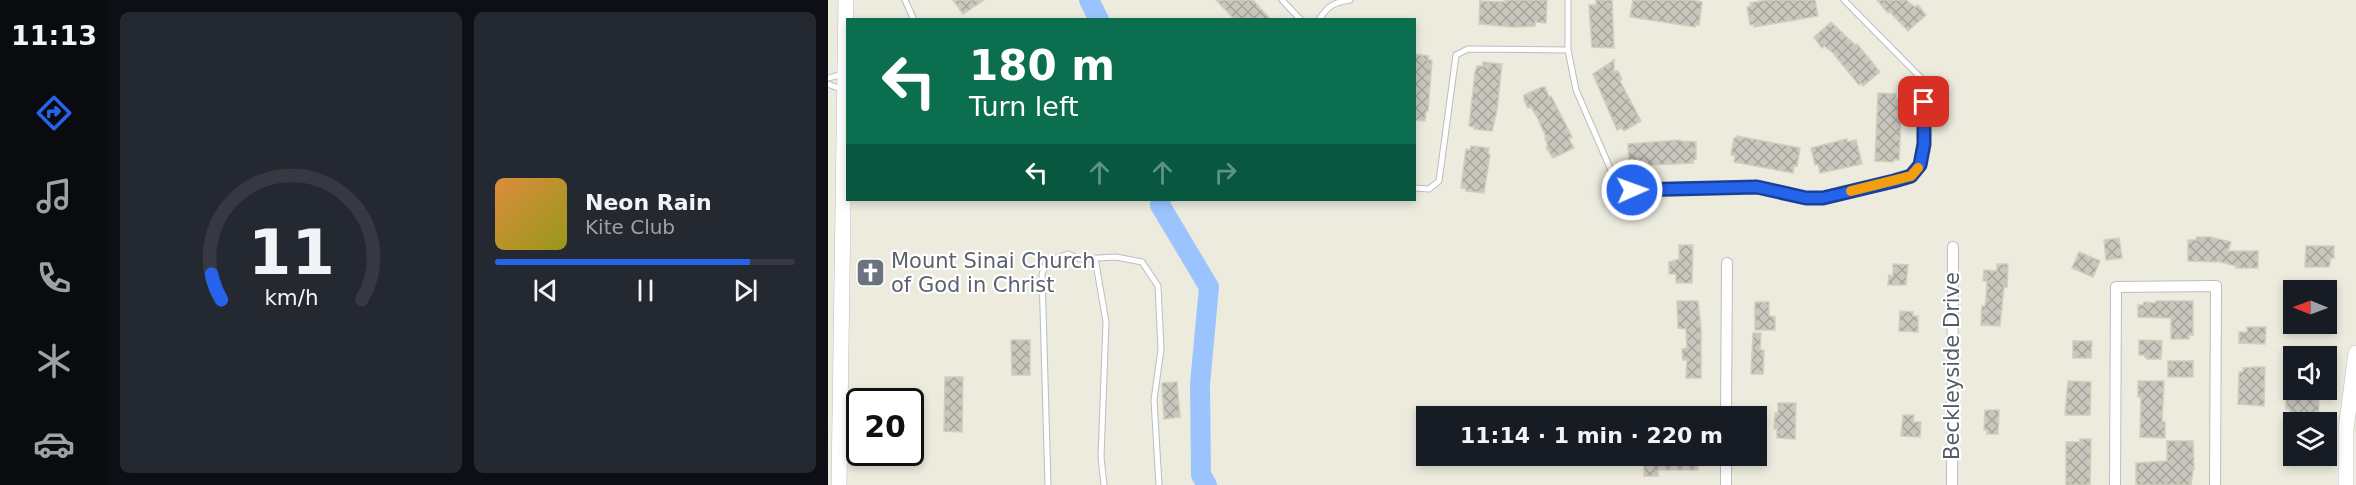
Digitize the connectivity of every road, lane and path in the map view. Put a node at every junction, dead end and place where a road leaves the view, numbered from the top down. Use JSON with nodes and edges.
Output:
{"nodes":[{"id":1,"x":846,"y":0,"type":"edge"},
{"id":2,"x":905,"y":0,"type":"edge"},
{"id":3,"x":1282,"y":0,"type":"edge"},
{"id":4,"x":1350,"y":0,"type":"edge"},
{"id":5,"x":1568,"y":0,"type":"edge"},
{"id":6,"x":1844,"y":0,"type":"edge"},
{"id":7,"x":913,"y":18,"type":"edge"},
{"id":8,"x":1299,"y":18,"type":"edge"},
{"id":9,"x":1320,"y":18,"type":"edge"},
{"id":10,"x":1568,"y":50,"type":"junction"},
{"id":11,"x":846,"y":74,"type":"edge"},
{"id":12,"x":828,"y":78,"type":"edge"},
{"id":13,"x":828,"y":84,"type":"edge"},
{"id":14,"x":846,"y":90,"type":"edge"},
{"id":15,"x":836,"y":154,"type":"edge"},
{"id":16,"x":1416,"y":188,"type":"edge"},
{"id":17,"x":1953,"y":247,"type":"dead end"},
{"id":18,"x":1095,"y":258,"type":"junction"},
{"id":19,"x":1727,"y":263,"type":"dead end"},
{"id":20,"x":2356,"y":353,"type":"edge"},
{"id":21,"x":1726,"y":406,"type":"edge"},
{"id":22,"x":1726,"y":466,"type":"edge"},
{"id":23,"x":839,"y":485,"type":"edge"},
{"id":24,"x":1048,"y":485,"type":"edge"},
{"id":25,"x":1104,"y":485,"type":"edge"},
{"id":26,"x":1159,"y":485,"type":"edge"},
{"id":27,"x":1726,"y":485,"type":"edge"},
{"id":28,"x":1952,"y":485,"type":"edge"},
{"id":29,"x":2115,"y":485,"type":"edge"},
{"id":30,"x":2216,"y":485,"type":"edge"},
{"id":31,"x":2346,"y":485,"type":"edge"}],
"edges":[{"from":1,"to":11,"type":"main road"},
{"from":2,"to":7,"type":"lane"},
{"from":3,"to":8,"type":"lane"},
{"from":4,"to":9,"type":"lane"},
{"from":5,"to":10,"type":"lane"},
{"from":6,"to":10,"type":"lane"},
{"from":10,"to":16,"type":"lane"},
{"from":11,"to":12,"type":"lane"},
{"from":11,"to":14,"type":"main road"},
{"from":13,"to":14,"type":"lane"},
{"from":14,"to":15,"type":"main road"},
{"from":15,"to":23,"type":"main road"},
{"from":17,"to":28,"type":"street","name":"Beckleyside Drive"},
{"from":18,"to":24,"type":"lane"},
{"from":18,"to":25,"type":"lane"},
{"from":18,"to":26,"type":"lane"},
{"from":19,"to":21,"type":"street"},
{"from":20,"to":31,"type":"main road"},
{"from":22,"to":27,"type":"street"},
{"from":29,"to":30,"type":"street"}]}
